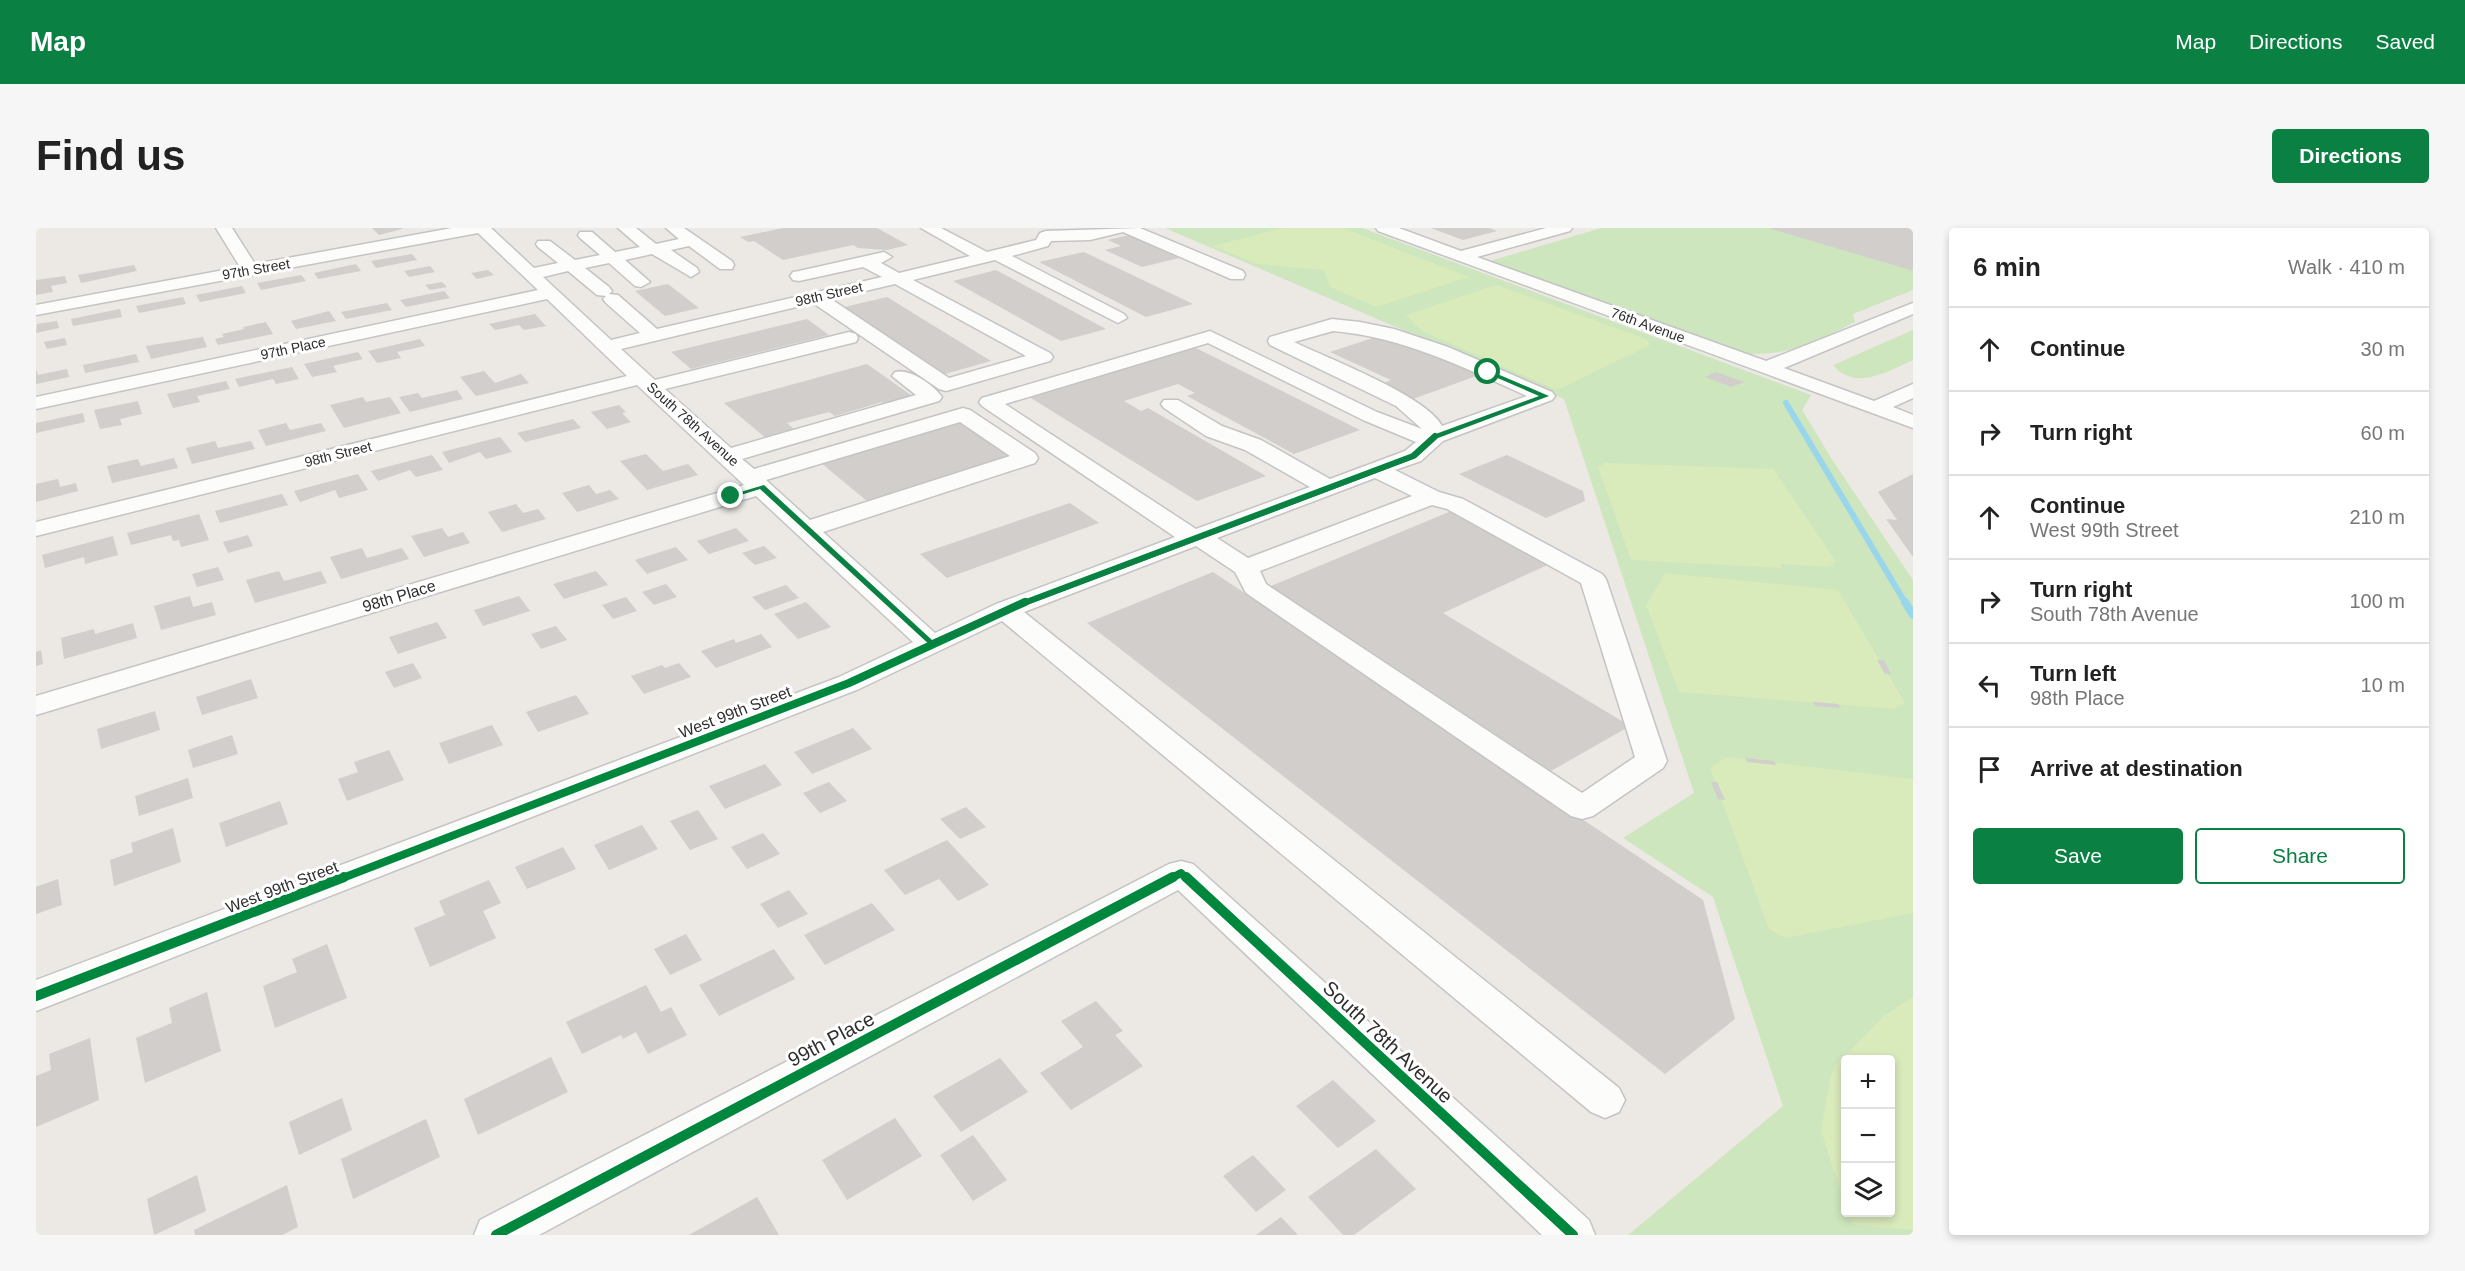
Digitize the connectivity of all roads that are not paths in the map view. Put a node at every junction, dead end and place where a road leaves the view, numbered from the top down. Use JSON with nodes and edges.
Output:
{"nodes":[{"id":1,"x":224,"y":228,"type":"edge"},
{"id":2,"x":477,"y":228,"type":"edge"},
{"id":3,"x":482,"y":228,"type":"edge"},
{"id":4,"x":626,"y":228,"type":"edge"},
{"id":5,"x":674,"y":228,"type":"edge"},
{"id":6,"x":928,"y":228,"type":"edge"},
{"id":7,"x":1121,"y":228,"type":"edge"},
{"id":8,"x":1127,"y":228,"type":"edge"},
{"id":9,"x":1384,"y":228,"type":"edge"},
{"id":10,"x":1501,"y":228,"type":"edge"},
{"id":11,"x":1564,"y":228,"type":"edge"},
{"id":12,"x":971,"y":231,"type":"dead end"},
{"id":13,"x":1043,"y":232,"type":"edge"},
{"id":14,"x":586,"y":235,"type":"dead end"},
{"id":15,"x":944,"y":236,"type":"junction"},
{"id":16,"x":1531,"y":238,"type":"junction"},
{"id":17,"x":692,"y":241,"type":"junction"},
{"id":18,"x":544,"y":244,"type":"dead end"},
{"id":19,"x":653,"y":249,"type":"junction"},
{"id":20,"x":886,"y":256,"type":"dead end"},
{"id":21,"x":991,"y":256,"type":"junction"},
{"id":22,"x":1461,"y":256,"type":"junction"},
{"id":23,"x":613,"y":258,"type":"junction"},
{"id":24,"x":865,"y":261,"type":"junction"},
{"id":25,"x":726,"y":265,"type":"dead end"},
{"id":26,"x":573,"y":266,"type":"junction"},
{"id":27,"x":250,"y":270,"type":"junction"},
{"id":28,"x":691,"y":272,"type":"dead end"},
{"id":29,"x":531,"y":274,"type":"junction"},
{"id":30,"x":1237,"y":275,"type":"dead end"},
{"id":31,"x":799,"y":276,"type":"dead end"},
{"id":32,"x":895,"y":279,"type":"junction"},
{"id":33,"x":641,"y":282,"type":"dead end"},
{"id":34,"x":551,"y":293,"type":"junction"},
{"id":35,"x":816,"y":297,"type":"junction"},
{"id":36,"x":1913,"y":308,"type":"edge"},
{"id":37,"x":36,"y":310,"type":"edge"},
{"id":38,"x":1118,"y":318,"type":"dead end"},
{"id":39,"x":653,"y":335,"type":"junction"},
{"id":40,"x":608,"y":346,"type":"junction"},
{"id":41,"x":1766,"y":368,"type":"junction"},
{"id":42,"x":894,"y":370,"type":"dead end"},
{"id":43,"x":645,"y":382,"type":"junction"},
{"id":44,"x":1913,"y":390,"type":"edge"},
{"id":45,"x":668,"y":402,"type":"junction"},
{"id":46,"x":36,"y":403,"type":"edge"},
{"id":47,"x":1171,"y":404,"type":"dead end"},
{"id":48,"x":1875,"y":408,"type":"junction"},
{"id":49,"x":1913,"y":422,"type":"edge"},
{"id":50,"x":1433,"y":439,"type":"junction"},
{"id":51,"x":728,"y":456,"type":"junction"},
{"id":52,"x":1377,"y":470,"type":"junction"},
{"id":53,"x":756,"y":482,"type":"junction"},
{"id":54,"x":1329,"y":488,"type":"junction"},
{"id":55,"x":1431,"y":497,"type":"junction"},
{"id":56,"x":36,"y":529,"type":"edge"},
{"id":57,"x":808,"y":529,"type":"junction"},
{"id":58,"x":1196,"y":538,"type":"junction"},
{"id":59,"x":1246,"y":568,"type":"junction"},
{"id":60,"x":1005,"y":610,"type":"junction"},
{"id":61,"x":931,"y":644,"type":"junction"},
{"id":62,"x":36,"y":706,"type":"edge"},
{"id":63,"x":1181,"y":873,"type":"joint"},
{"id":64,"x":36,"y":996,"type":"edge"},
{"id":65,"x":1605,"y":1101,"type":"dead end"},
{"id":66,"x":496,"y":1235,"type":"edge"},
{"id":67,"x":1573,"y":1235,"type":"edge"}],
"edges":[{"from":1,"to":27,"type":"street"},
{"from":2,"to":27,"type":"street","name":"97th Street"},
{"from":3,"to":29,"type":"street","name":"South 78th Avenue"},
{"from":4,"to":19,"type":"street"},
{"from":5,"to":17,"type":"street"},
{"from":6,"to":15,"type":"street"},
{"from":7,"to":13,"type":"street"},
{"from":8,"to":30,"type":"street"},
{"from":9,"to":22,"type":"street","name":"76th Avenue"},
{"from":10,"to":16,"type":"street"},
{"from":11,"to":16,"type":"street"},
{"from":12,"to":15,"type":"street"},
{"from":13,"to":21,"type":"street","name":"98th Street"},
{"from":14,"to":23,"type":"street"},
{"from":15,"to":21,"type":"street"},
{"from":16,"to":22,"type":"street"},
{"from":17,"to":19,"type":"street"},
{"from":17,"to":25,"type":"street"},
{"from":18,"to":26,"type":"street"},
{"from":19,"to":23,"type":"street"},
{"from":19,"to":28,"type":"street"},
{"from":20,"to":24,"type":"street"},
{"from":21,"to":32,"type":"street","name":"98th Street"},
{"from":21,"to":38,"type":"street"},
{"from":22,"to":41,"type":"street","name":"76th Avenue"},
{"from":23,"to":26,"type":"street"},
{"from":23,"to":33,"type":"street"},
{"from":24,"to":31,"type":"street"},
{"from":24,"to":32,"type":"street"},
{"from":26,"to":29,"type":"street"},
{"from":26,"to":39,"type":"street"},
{"from":27,"to":37,"type":"street","name":"97th Street"},
{"from":29,"to":34,"type":"street","name":"South 78th Avenue"},
{"from":32,"to":35,"type":"street","name":"98th Street"},
{"from":32,"to":35,"type":"street"},
{"from":34,"to":40,"type":"street","name":"South 78th Avenue"},
{"from":34,"to":46,"type":"street","name":"97th Place"},
{"from":35,"to":39,"type":"street","name":"98th Street"},
{"from":36,"to":41,"type":"street"},
{"from":39,"to":40,"type":"street","name":"98th Street"},
{"from":40,"to":43,"type":"street","name":"South 78th Avenue"},
{"from":41,"to":48,"type":"street","name":"76th Avenue"},
{"from":42,"to":51,"type":"street"},
{"from":43,"to":45,"type":"street","name":"South 78th Avenue"},
{"from":43,"to":45,"type":"street","name":"98th Street"},
{"from":43,"to":56,"type":"street","name":"98th Street"},
{"from":44,"to":48,"type":"street"},
{"from":45,"to":51,"type":"street","name":"South 78th Avenue"},
{"from":47,"to":54,"type":"street"},
{"from":48,"to":49,"type":"street","name":"76th Avenue"},
{"from":50,"to":50,"type":"street","name":"West 99th Street"},
{"from":50,"to":52,"type":"street","name":"West 99th Street"},
{"from":50,"to":58,"type":"street"},
{"from":51,"to":53,"type":"street","name":"South 78th Avenue"},
{"from":52,"to":54,"type":"street","name":"West 99th Street"},
{"from":52,"to":55,"type":"street"},
{"from":53,"to":57,"type":"street","name":"South 78th Avenue"},
{"from":53,"to":57,"type":"street","name":"98th Place"},
{"from":53,"to":62,"type":"street","name":"98th Place"},
{"from":54,"to":58,"type":"street","name":"West 99th Street"},
{"from":55,"to":59,"type":"street"},
{"from":55,"to":59,"type":"street"},
{"from":57,"to":61,"type":"street","name":"South 78th Avenue"},
{"from":58,"to":59,"type":"street"},
{"from":58,"to":60,"type":"street","name":"West 99th Street"},
{"from":60,"to":61,"type":"street","name":"West 99th Street"},
{"from":60,"to":65,"type":"street"},
{"from":61,"to":64,"type":"street","name":"West 99th Street"},
{"from":63,"to":66,"type":"street","name":"99th Place"},
{"from":63,"to":67,"type":"street","name":"South 78th Avenue"}]}
